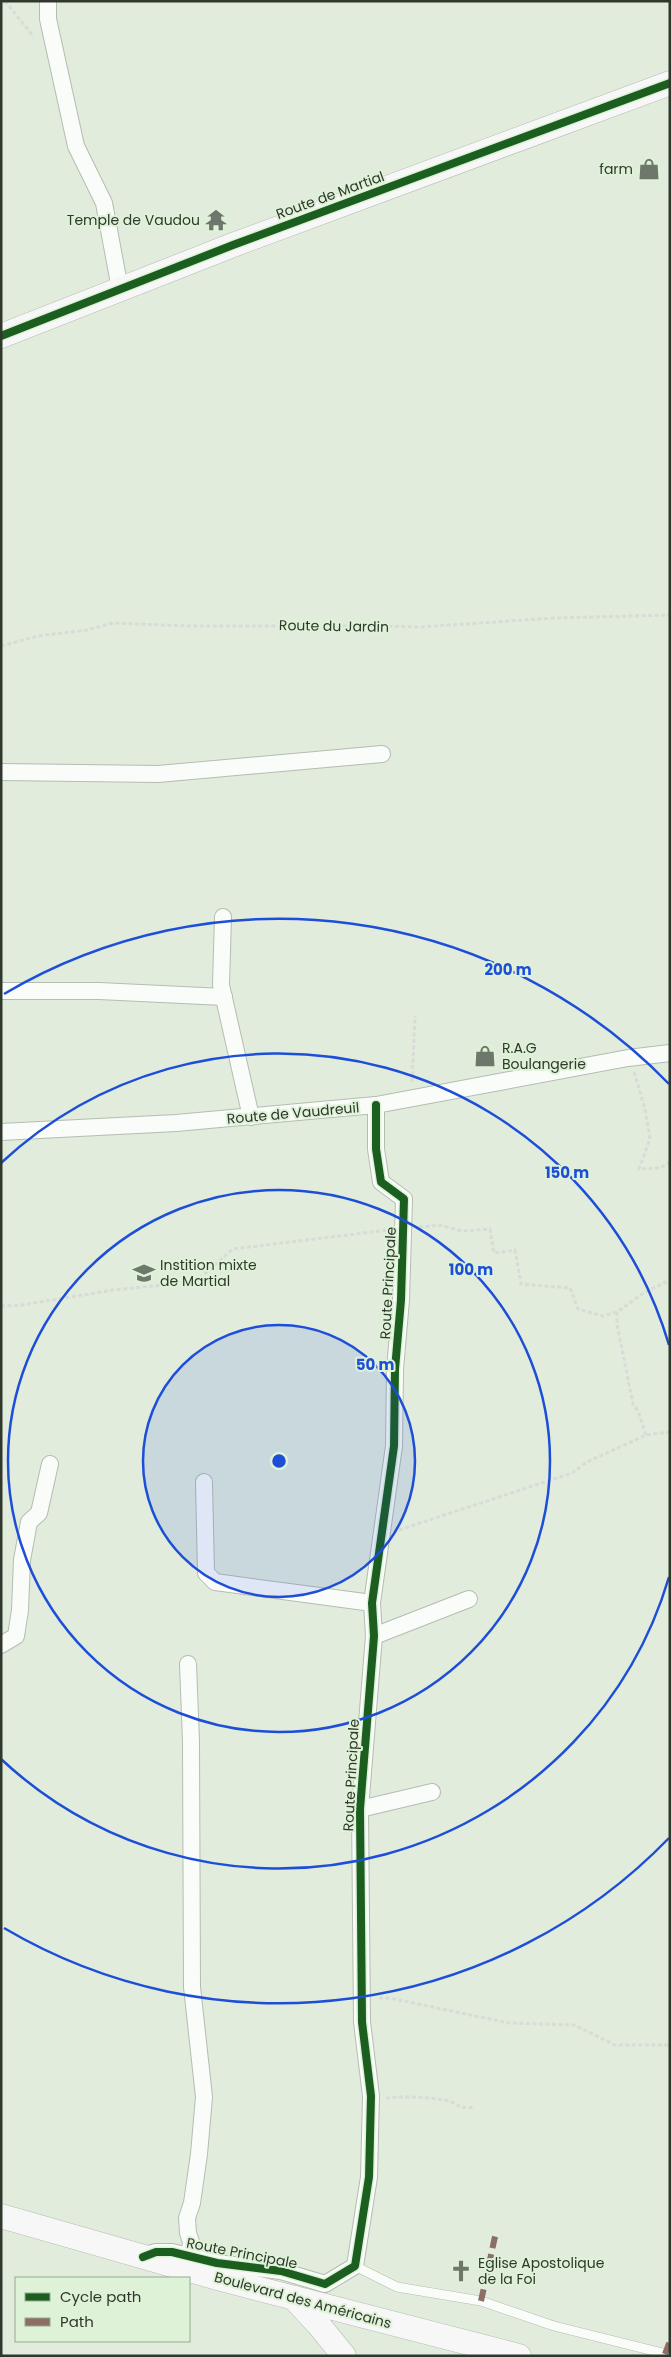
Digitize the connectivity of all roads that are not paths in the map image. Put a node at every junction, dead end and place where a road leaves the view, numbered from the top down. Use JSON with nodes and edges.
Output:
{"nodes":[{"id":1,"x":48,"y":1,"type":"edge"},
{"id":2,"x":670,"y":83,"type":"edge"},
{"id":3,"x":120,"y":289,"type":"junction"},
{"id":4,"x":1,"y":336,"type":"edge"},
{"id":5,"x":382,"y":754,"type":"dead end"},
{"id":6,"x":1,"y":772,"type":"edge"},
{"id":7,"x":223,"y":917,"type":"dead end"},
{"id":8,"x":1,"y":992,"type":"edge"},
{"id":9,"x":224,"y":997,"type":"junction"},
{"id":10,"x":670,"y":1053,"type":"edge"},
{"id":11,"x":376,"y":1105,"type":"junction"},
{"id":12,"x":251,"y":1117,"type":"junction"},
{"id":13,"x":1,"y":1132,"type":"edge"},
{"id":14,"x":50,"y":1464,"type":"dead end"},
{"id":15,"x":204,"y":1482,"type":"dead end"},
{"id":16,"x":469,"y":1599,"type":"dead end"},
{"id":17,"x":372,"y":1603,"type":"junction"},
{"id":18,"x":374,"y":1636,"type":"junction"},
{"id":19,"x":1,"y":1645,"type":"edge"},
{"id":20,"x":188,"y":1664,"type":"dead end"},
{"id":21,"x":432,"y":1792,"type":"dead end"},
{"id":22,"x":360,"y":1809,"type":"junction"},
{"id":23,"x":1,"y":2216,"type":"edge"},
{"id":24,"x":189,"y":2256,"type":"junction"},
{"id":25,"x":143,"y":2257,"type":"junction"},
{"id":26,"x":355,"y":2266,"type":"junction"},
{"id":27,"x":294,"y":2298,"type":"junction"},
{"id":28,"x":670,"y":2355,"type":"edge"},
{"id":29,"x":344,"y":2356,"type":"edge"},
{"id":30,"x":519,"y":2356,"type":"edge"}],
"edges":[{"from":1,"to":3,"type":"street"},
{"from":2,"to":3,"type":"street","name":"Route de Martial"},
{"from":3,"to":4,"type":"street","name":"Route de Martial"},
{"from":5,"to":6,"type":"street"},
{"from":7,"to":9,"type":"street"},
{"from":8,"to":9,"type":"street"},
{"from":9,"to":12,"type":"street"},
{"from":10,"to":11,"type":"street","name":"Route de Vaudreuil"},
{"from":11,"to":12,"type":"street","name":"Route de Vaudreuil"},
{"from":11,"to":17,"type":"street","name":"Route Principale"},
{"from":12,"to":13,"type":"street","name":"Route de Vaudreuil"},
{"from":14,"to":19,"type":"street"},
{"from":15,"to":17,"type":"street"},
{"from":16,"to":18,"type":"street"},
{"from":17,"to":18,"type":"street","name":"Route Principale"},
{"from":18,"to":22,"type":"street","name":"Route Principale"},
{"from":20,"to":24,"type":"street"},
{"from":21,"to":22,"type":"street"},
{"from":22,"to":26,"type":"street","name":"Route Principale"},
{"from":23,"to":25,"type":"street","name":"Boulevard des Américains"},
{"from":24,"to":25,"type":"street","name":"Route Principale"},
{"from":24,"to":26,"type":"street","name":"Route Principale"},
{"from":25,"to":27,"type":"street","name":"Boulevard des Américains"},
{"from":26,"to":28,"type":"lane"},
{"from":27,"to":29,"type":"street"},
{"from":27,"to":30,"type":"street","name":"Boulevard des Américains"}]}
